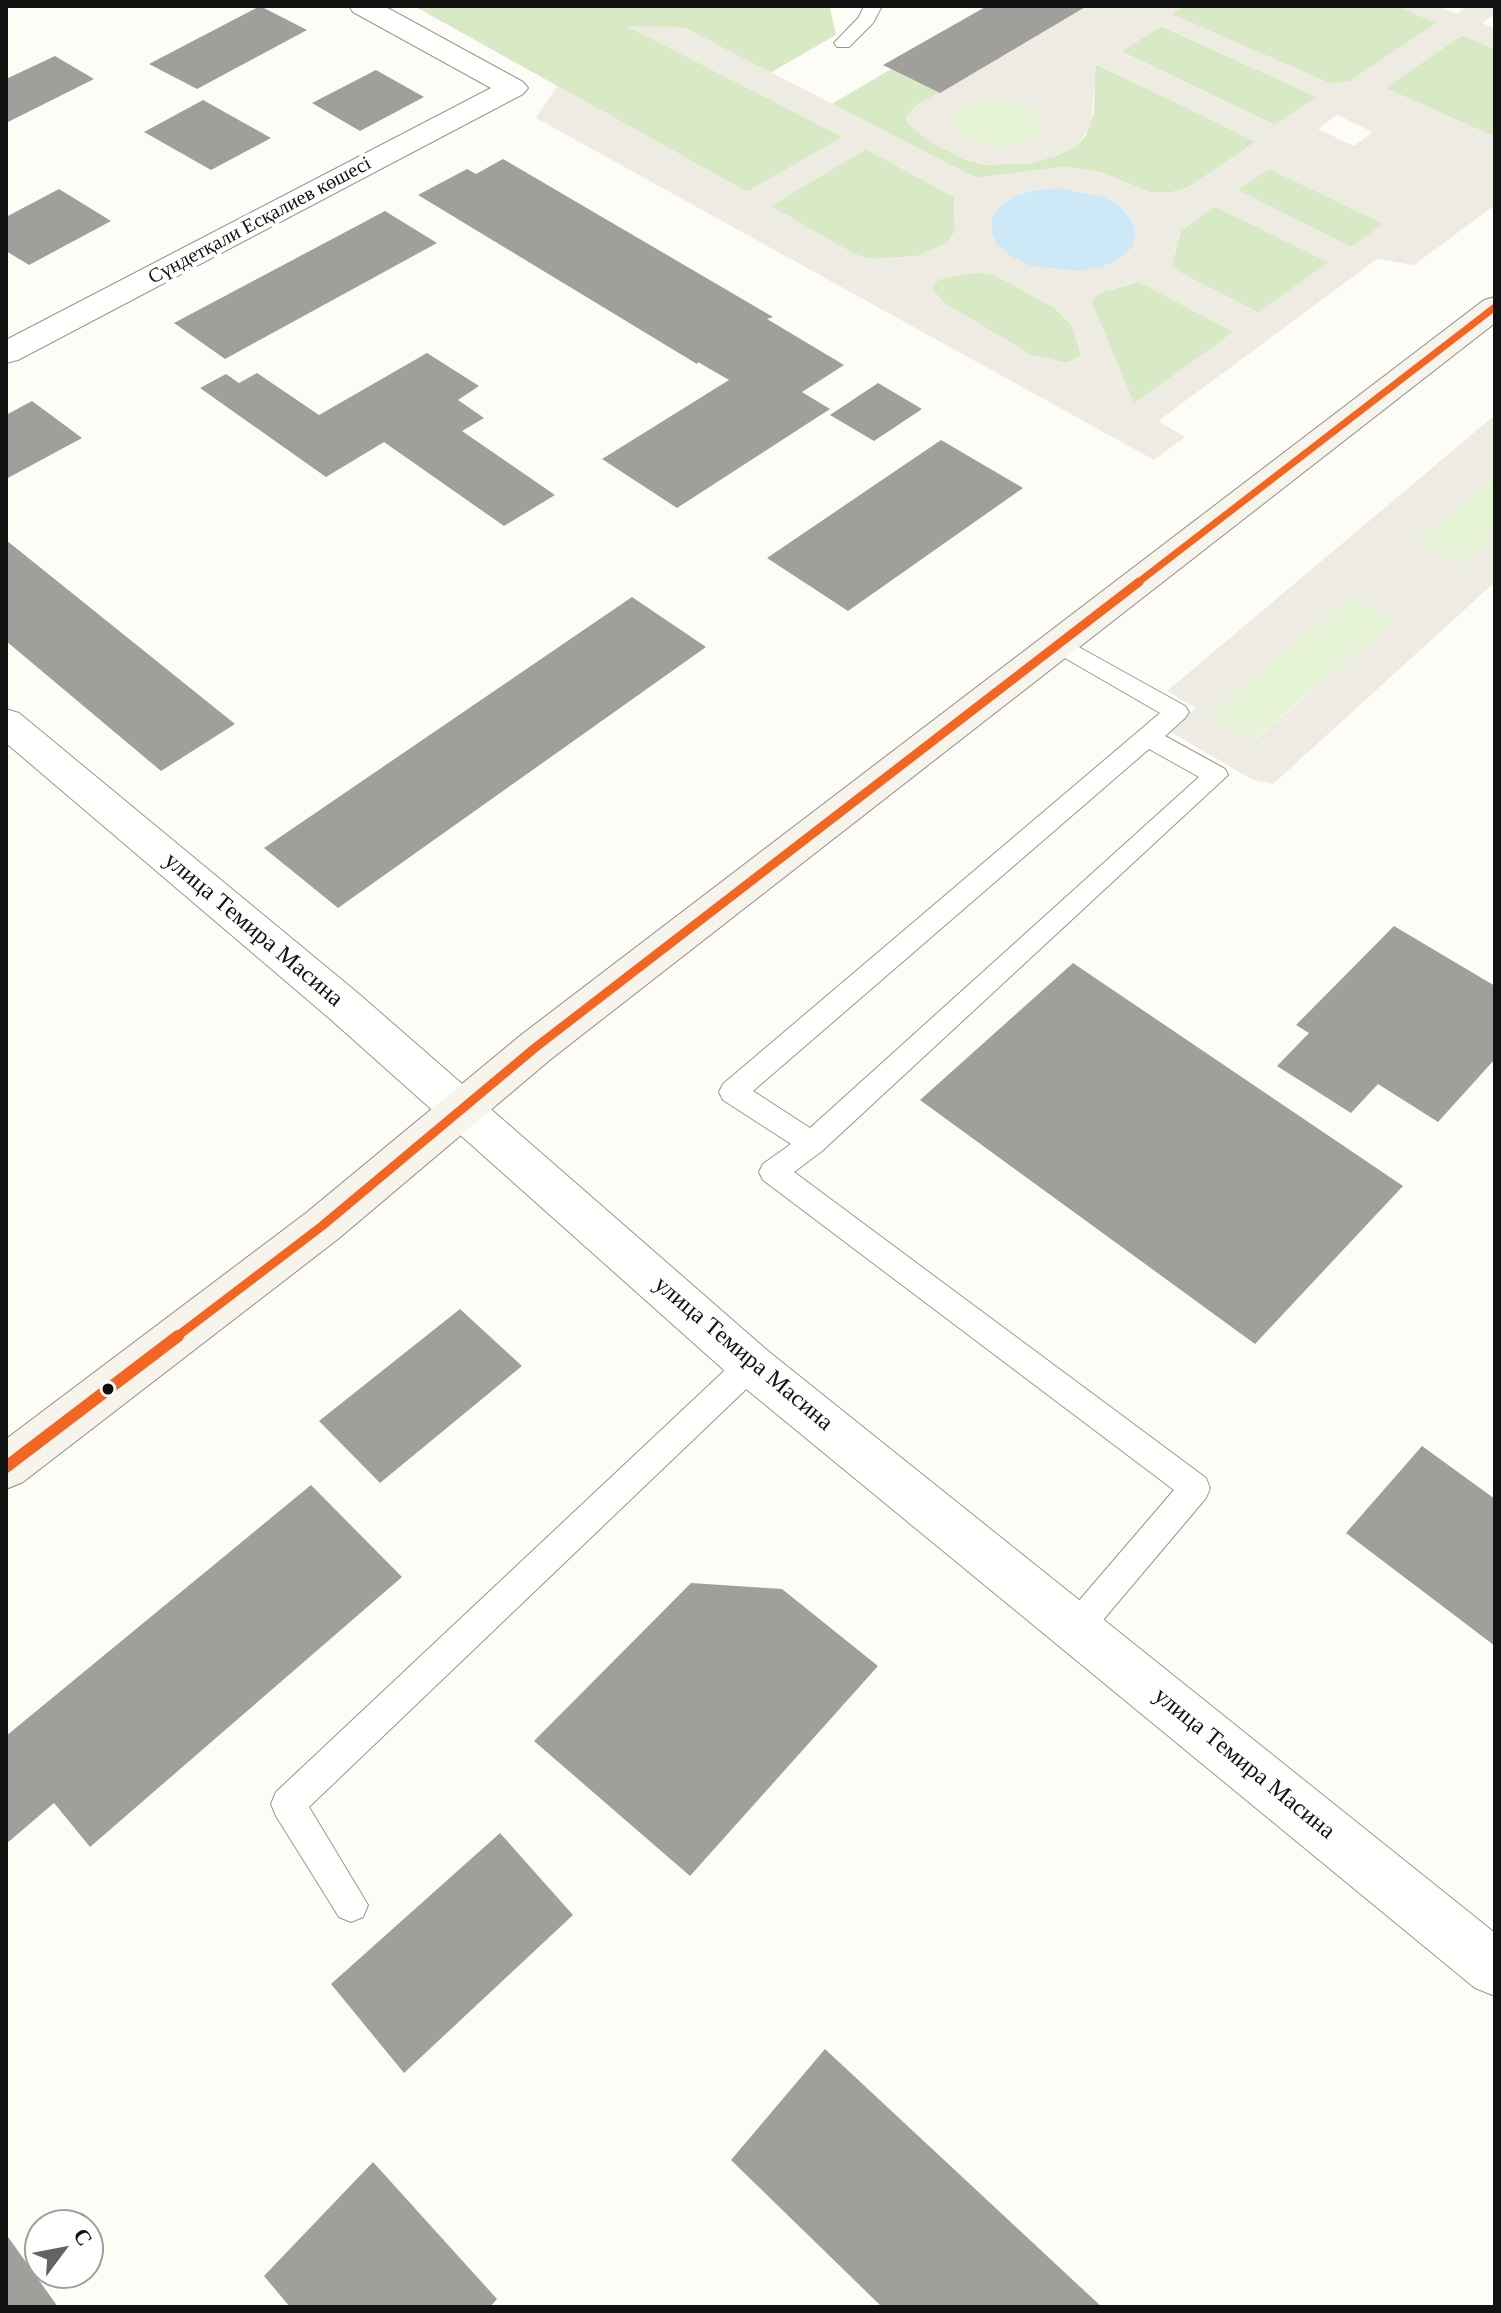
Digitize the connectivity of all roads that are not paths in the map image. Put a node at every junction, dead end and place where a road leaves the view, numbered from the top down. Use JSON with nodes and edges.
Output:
{"nodes":[{"id":1,"x":363,"y":6,"type":"edge"},
{"id":2,"x":873,"y":6,"type":"edge"},
{"id":3,"x":843,"y":43,"type":"dead end"},
{"id":4,"x":1495,"y":307,"type":"edge"},
{"id":5,"x":6,"y":353,"type":"edge"},
{"id":6,"x":1059,"y":644,"type":"junction"},
{"id":7,"x":6,"y":722,"type":"edge"},
{"id":8,"x":1147,"y":737,"type":"junction"},
{"id":9,"x":462,"y":1111,"type":"junction"},
{"id":10,"x":812,"y":1143,"type":"junction"},
{"id":11,"x":751,"y":1365,"type":"junction"},
{"id":12,"x":6,"y":1467,"type":"edge"},
{"id":13,"x":1076,"y":1628,"type":"junction"},
{"id":14,"x":351,"y":1905,"type":"dead end"},
{"id":15,"x":1495,"y":1968,"type":"edge"}],
"edges":[{"from":1,"to":5,"type":"street","name":"Сүндетқали Есқалиев көшесі"},
{"from":2,"to":3,"type":"lane"},
{"from":4,"to":6,"type":"main road"},
{"from":6,"to":8,"type":"lane"},
{"from":6,"to":9,"type":"main road"},
{"from":7,"to":9,"type":"street","name":"улица Темира Масина"},
{"from":8,"to":10,"type":"lane"},
{"from":8,"to":10,"type":"lane"},
{"from":9,"to":11,"type":"street","name":"улица Темира Масина"},
{"from":9,"to":12,"type":"main road"},
{"from":10,"to":13,"type":"lane"},
{"from":11,"to":13,"type":"street","name":"улица Темира Масина"},
{"from":11,"to":14,"type":"lane"},
{"from":13,"to":15,"type":"street","name":"улица Темира Масина"}]}
